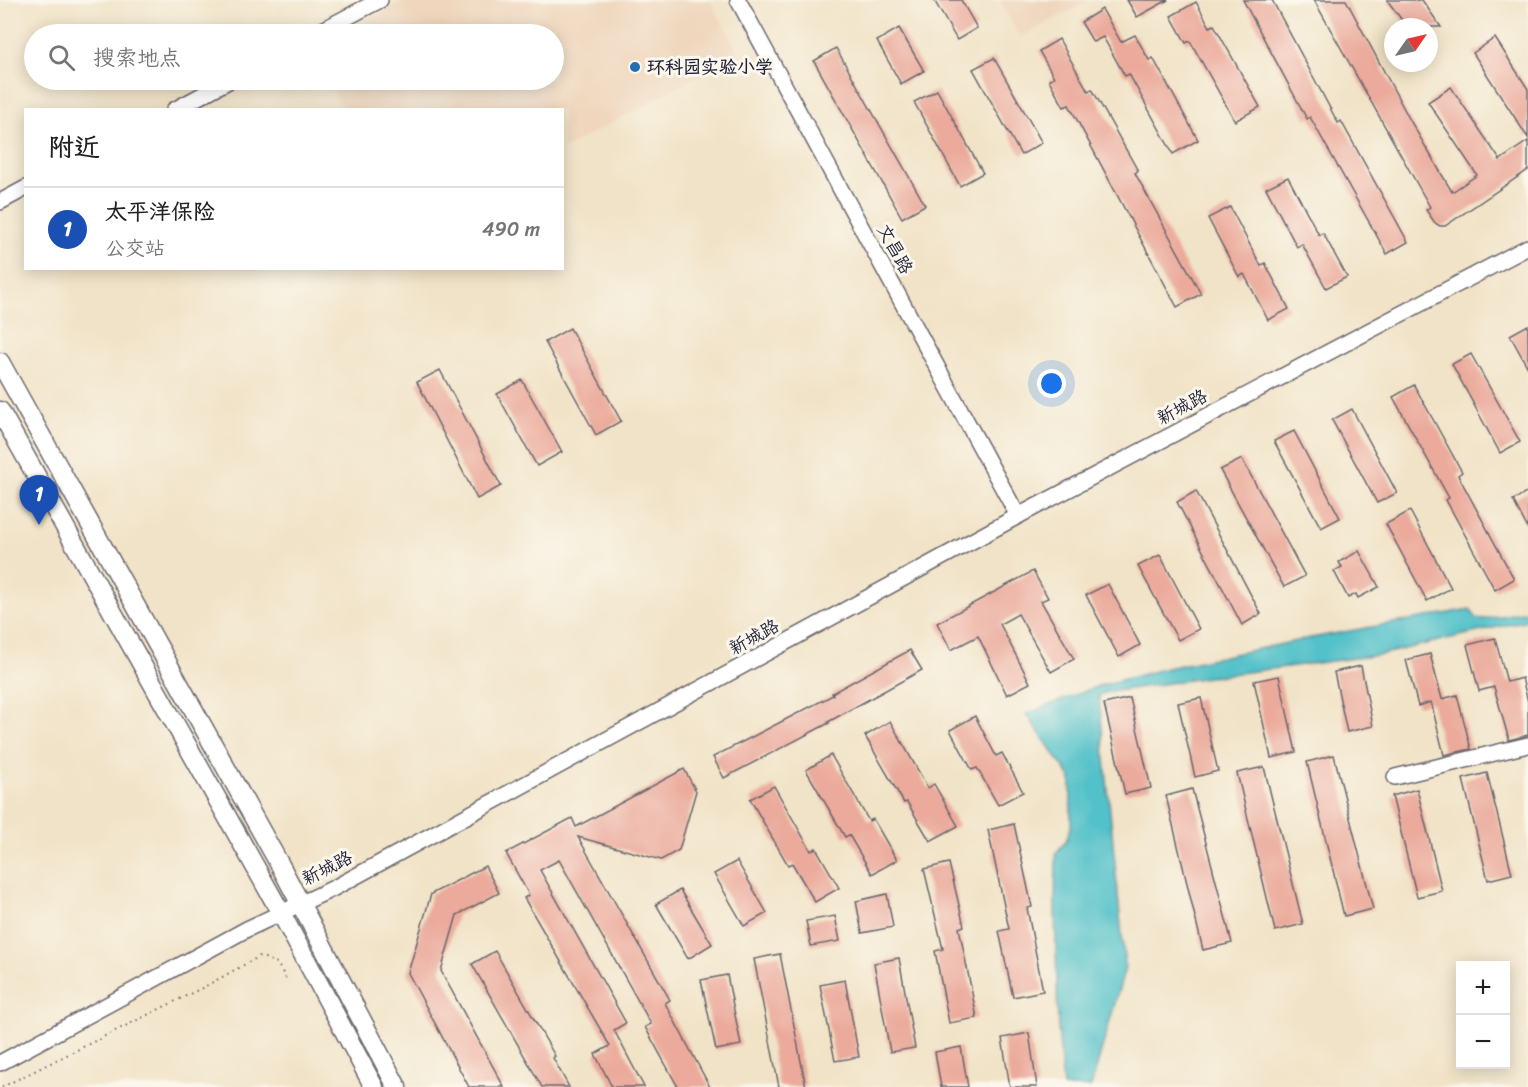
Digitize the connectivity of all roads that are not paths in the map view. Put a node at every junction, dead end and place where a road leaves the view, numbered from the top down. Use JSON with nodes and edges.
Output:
{"nodes":[{"id":1,"x":380,"y":0,"type":"edge"},
{"id":2,"x":738,"y":0,"type":"edge"},
{"id":3,"x":334,"y":24,"type":"edge"},
{"id":4,"x":211,"y":90,"type":"edge"},
{"id":5,"x":178,"y":108,"type":"edge"},
{"id":6,"x":24,"y":189,"type":"edge"},
{"id":7,"x":0,"y":202,"type":"edge"},
{"id":8,"x":1528,"y":247,"type":"edge"},
{"id":9,"x":0,"y":362,"type":"edge"},
{"id":10,"x":2,"y":418,"type":"edge"},
{"id":11,"x":1018,"y":516,"type":"junction"},
{"id":12,"x":1528,"y":745,"type":"edge"},
{"id":13,"x":1395,"y":777,"type":"dead end"},
{"id":14,"x":300,"y":904,"type":"junction"},
{"id":15,"x":282,"y":912,"type":"junction"},
{"id":16,"x":0,"y":1063,"type":"edge"},
{"id":17,"x":374,"y":1087,"type":"edge"},
{"id":18,"x":397,"y":1087,"type":"edge"}],
"edges":[{"from":1,"to":3,"type":"street"},
{"from":2,"to":11,"type":"street","name":"文昌路"},
{"from":4,"to":5,"type":"street"},
{"from":6,"to":7,"type":"street"},
{"from":8,"to":11,"type":"street","name":"新城路"},
{"from":9,"to":14,"type":"main road"},
{"from":10,"to":15,"type":"main road"},
{"from":11,"to":14,"type":"street","name":"新城路"},
{"from":12,"to":13,"type":"street"},
{"from":14,"to":15,"type":"street","name":"新城路"},
{"from":14,"to":18,"type":"main road"},
{"from":15,"to":16,"type":"street","name":"新城路"},
{"from":15,"to":17,"type":"main road"}]}
